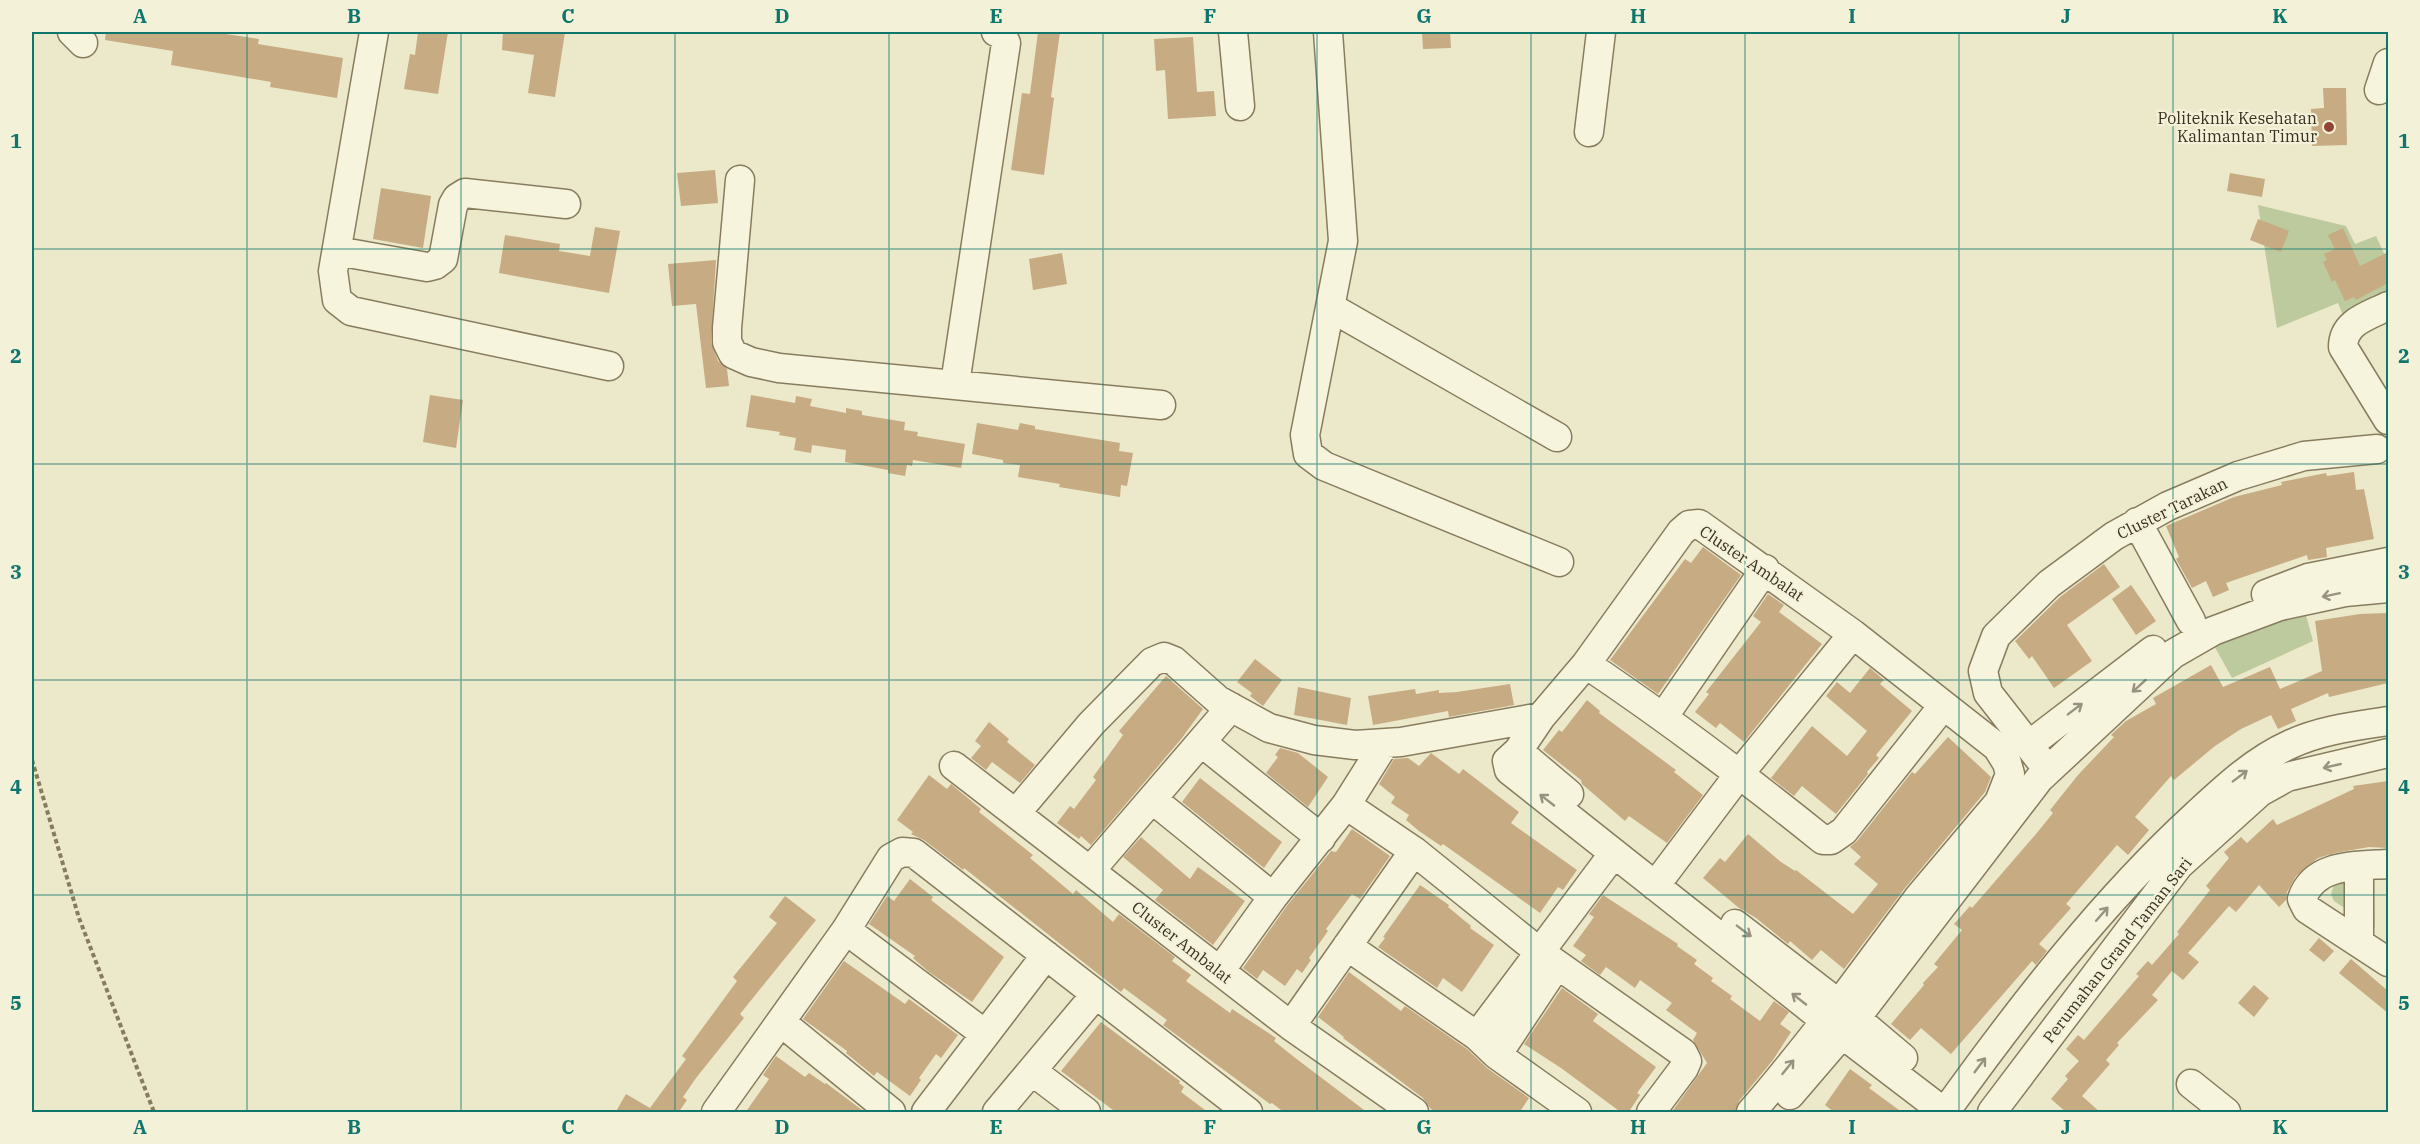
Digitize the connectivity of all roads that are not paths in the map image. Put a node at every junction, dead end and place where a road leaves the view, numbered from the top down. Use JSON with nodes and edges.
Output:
{"nodes":[{"id":1,"x":374,"y":32,"type":"edge"},
{"id":2,"x":996,"y":32,"type":"edge"},
{"id":3,"x":1233,"y":32,"type":"edge"},
{"id":4,"x":1328,"y":32,"type":"edge"},
{"id":5,"x":1601,"y":32,"type":"edge"},
{"id":6,"x":2388,"y":63,"type":"edge"},
{"id":7,"x":2379,"y":90,"type":"dead end"},
{"id":8,"x":1240,"y":106,"type":"dead end"},
{"id":9,"x":1589,"y":132,"type":"dead end"},
{"id":10,"x":740,"y":180,"type":"dead end"},
{"id":11,"x":566,"y":204,"type":"dead end"},
{"id":12,"x":336,"y":251,"type":"junction"},
{"id":13,"x":2388,"y":306,"type":"edge"},
{"id":14,"x":1330,"y":308,"type":"junction"},
{"id":15,"x":609,"y":366,"type":"dead end"},
{"id":16,"x":955,"y":384,"type":"junction"},
{"id":17,"x":1161,"y":405,"type":"dead end"},
{"id":18,"x":2388,"y":420,"type":"edge"},
{"id":19,"x":1557,"y":436,"type":"dead end"},
{"id":20,"x":2385,"y":450,"type":"edge"},
{"id":21,"x":2137,"y":522,"type":"junction"},
{"id":22,"x":1559,"y":562,"type":"dead end"},
{"id":23,"x":2388,"y":562,"type":"edge"},
{"id":24,"x":1765,"y":569,"type":"junction"},
{"id":25,"x":2388,"y":588,"type":"edge"},
{"id":26,"x":2191,"y":621,"type":"junction"},
{"id":27,"x":1853,"y":634,"type":"junction"},
{"id":28,"x":1586,"y":664,"type":"junction"},
{"id":29,"x":1943,"y":706,"type":"junction"},
{"id":30,"x":1231,"y":707,"type":"junction"},
{"id":31,"x":1664,"y":716,"type":"junction"},
{"id":32,"x":1541,"y":717,"type":"junction"},
{"id":33,"x":2388,"y":721,"type":"edge"},
{"id":34,"x":1468,"y":729,"type":"junction"},
{"id":35,"x":1202,"y":742,"type":"junction"},
{"id":36,"x":1385,"y":743,"type":"junction"},
{"id":37,"x":2388,"y":753,"type":"edge"},
{"id":38,"x":2037,"y":755,"type":"junction"},
{"id":39,"x":1512,"y":756,"type":"junction"},
{"id":40,"x":954,"y":766,"type":"dead end"},
{"id":41,"x":1740,"y":773,"type":"junction"},
{"id":42,"x":1152,"y":799,"type":"junction"},
{"id":43,"x":1346,"y":805,"type":"junction"},
{"id":44,"x":1016,"y":813,"type":"junction"},
{"id":45,"x":1321,"y":838,"type":"junction"},
{"id":46,"x":1414,"y":851,"type":"junction"},
{"id":47,"x":1614,"y":853,"type":"junction"},
{"id":48,"x":2170,"y":856,"type":"junction"},
{"id":49,"x":2388,"y":864,"type":"edge"},
{"id":50,"x":2359,"y":866,"type":"junction"},
{"id":51,"x":1090,"y":871,"type":"junction"},
{"id":52,"x":1661,"y":879,"type":"junction"},
{"id":53,"x":1273,"y":897,"type":"junction"},
{"id":54,"x":846,"y":930,"type":"junction"},
{"id":55,"x":2359,"y":942,"type":"junction"},
{"id":56,"x":1347,"y":946,"type":"junction"},
{"id":57,"x":1046,"y":955,"type":"junction"},
{"id":58,"x":1548,"y":958,"type":"junction"},
{"id":59,"x":2388,"y":962,"type":"edge"},
{"id":60,"x":1220,"y":971,"type":"junction"},
{"id":61,"x":1096,"y":994,"type":"junction"},
{"id":62,"x":1841,"y":1019,"type":"junction"},
{"id":63,"x":782,"y":1023,"type":"junction"},
{"id":64,"x":1292,"y":1026,"type":"junction"},
{"id":65,"x":986,"y":1034,"type":"junction"},
{"id":66,"x":1487,"y":1046,"type":"junction"},
{"id":67,"x":1032,"y":1071,"type":"junction"},
{"id":68,"x":2191,"y":1084,"type":"dead end"},
{"id":69,"x":1948,"y":1109,"type":"edge"},
{"id":70,"x":1243,"y":1111,"type":"edge"},
{"id":71,"x":716,"y":1113,"type":"edge"},
{"id":72,"x":891,"y":1113,"type":"edge"},
{"id":73,"x":926,"y":1113,"type":"edge"},
{"id":74,"x":997,"y":1113,"type":"edge"},
{"id":75,"x":1086,"y":1113,"type":"edge"},
{"id":76,"x":1414,"y":1113,"type":"edge"},
{"id":77,"x":1577,"y":1113,"type":"edge"},
{"id":78,"x":1651,"y":1113,"type":"edge"},
{"id":79,"x":1751,"y":1113,"type":"edge"},
{"id":80,"x":1775,"y":1113,"type":"edge"},
{"id":81,"x":1992,"y":1113,"type":"edge"},
{"id":82,"x":2226,"y":1113,"type":"edge"}],
"edges":[{"from":1,"to":12,"type":"street"},
{"from":2,"to":16,"type":"street"},
{"from":3,"to":8,"type":"street"},
{"from":4,"to":14,"type":"street"},
{"from":5,"to":9,"type":"street"},
{"from":6,"to":7,"type":"street"},
{"from":10,"to":16,"type":"street"},
{"from":11,"to":12,"type":"street"},
{"from":12,"to":15,"type":"street"},
{"from":13,"to":18,"type":"street"},
{"from":14,"to":19,"type":"street"},
{"from":14,"to":22,"type":"street"},
{"from":16,"to":17,"type":"street"},
{"from":20,"to":21,"type":"street","name":"Cluster Tarakan"},
{"from":21,"to":26,"type":"street"},
{"from":21,"to":38,"type":"street","name":"Cluster Tarakan"},
{"from":23,"to":26,"type":"street"},
{"from":24,"to":27,"type":"street","name":"Cluster Ambalat"},
{"from":24,"to":28,"type":"street","name":"Cluster Ambalat"},
{"from":24,"to":31,"type":"street"},
{"from":25,"to":38,"type":"street","one_way":true},
{"from":38,"to":26,"type":"street","one_way":true},
{"from":27,"to":29,"type":"street","name":"Cluster Ambalat"},
{"from":27,"to":41,"type":"street"},
{"from":28,"to":31,"type":"street"},
{"from":28,"to":32,"type":"street","name":"Cluster Ambalat"},
{"from":29,"to":41,"type":"street"},
{"from":29,"to":62,"type":"street","name":"Cluster Ambalat"},
{"from":30,"to":35,"type":"street"},
{"from":30,"to":36,"type":"street"},
{"from":30,"to":44,"type":"street"},
{"from":31,"to":41,"type":"street"},
{"from":32,"to":34,"type":"street"},
{"from":32,"to":39,"type":"street","name":"Cluster Ambalat"},
{"from":48,"to":33,"type":"street","one_way":true},
{"from":34,"to":36,"type":"street"},
{"from":34,"to":39,"type":"street"},
{"from":35,"to":42,"type":"street"},
{"from":35,"to":45,"type":"street"},
{"from":36,"to":43,"type":"street"},
{"from":37,"to":48,"type":"street","name":"Perumahan Grand Taman Sari","one_way":true},
{"from":38,"to":62,"type":"street","name":"Cluster Ambalat"},
{"from":47,"to":39,"type":"street","one_way":true},
{"from":39,"to":52,"type":"street"},
{"from":40,"to":44,"type":"street","name":"Cluster Ambalat"},
{"from":41,"to":52,"type":"street"},
{"from":42,"to":51,"type":"street"},
{"from":42,"to":53,"type":"street"},
{"from":43,"to":45,"type":"street"},
{"from":43,"to":46,"type":"street"},
{"from":44,"to":51,"type":"street","name":"Cluster Ambalat"},
{"from":45,"to":53,"type":"street"},
{"from":46,"to":56,"type":"street"},
{"from":46,"to":58,"type":"street"},
{"from":47,"to":52,"type":"street"},
{"from":47,"to":58,"type":"street"},
{"from":69,"to":48,"type":"street","one_way":true},
{"from":48,"to":81,"type":"street","name":"Perumahan Grand Taman Sari"},
{"from":49,"to":50,"type":"street"},
{"from":50,"to":55,"type":"street"},
{"from":50,"to":55,"type":"street"},
{"from":51,"to":60,"type":"street","name":"Cluster Ambalat"},
{"from":52,"to":62,"type":"street"},
{"from":53,"to":60,"type":"street"},
{"from":54,"to":57,"type":"street"},
{"from":54,"to":63,"type":"street"},
{"from":54,"to":65,"type":"street"},
{"from":55,"to":59,"type":"street"},
{"from":56,"to":64,"type":"street"},
{"from":56,"to":66,"type":"street"},
{"from":57,"to":61,"type":"street"},
{"from":57,"to":65,"type":"street"},
{"from":58,"to":66,"type":"street"},
{"from":58,"to":78,"type":"street"},
{"from":60,"to":64,"type":"street","name":"Cluster Ambalat"},
{"from":61,"to":67,"type":"street"},
{"from":61,"to":70,"type":"street"},
{"from":62,"to":69,"type":"street"},
{"from":79,"to":62,"type":"street","name":"Cluster Ambalat","one_way":true},
{"from":62,"to":80,"type":"street","name":"Cluster Ambalat"},
{"from":63,"to":71,"type":"street"},
{"from":63,"to":72,"type":"street"},
{"from":64,"to":76,"type":"street","name":"Cluster Ambalat"},
{"from":65,"to":73,"type":"street"},
{"from":66,"to":77,"type":"street"},
{"from":67,"to":74,"type":"street"},
{"from":67,"to":75,"type":"street"},
{"from":68,"to":82,"type":"street"}]}
